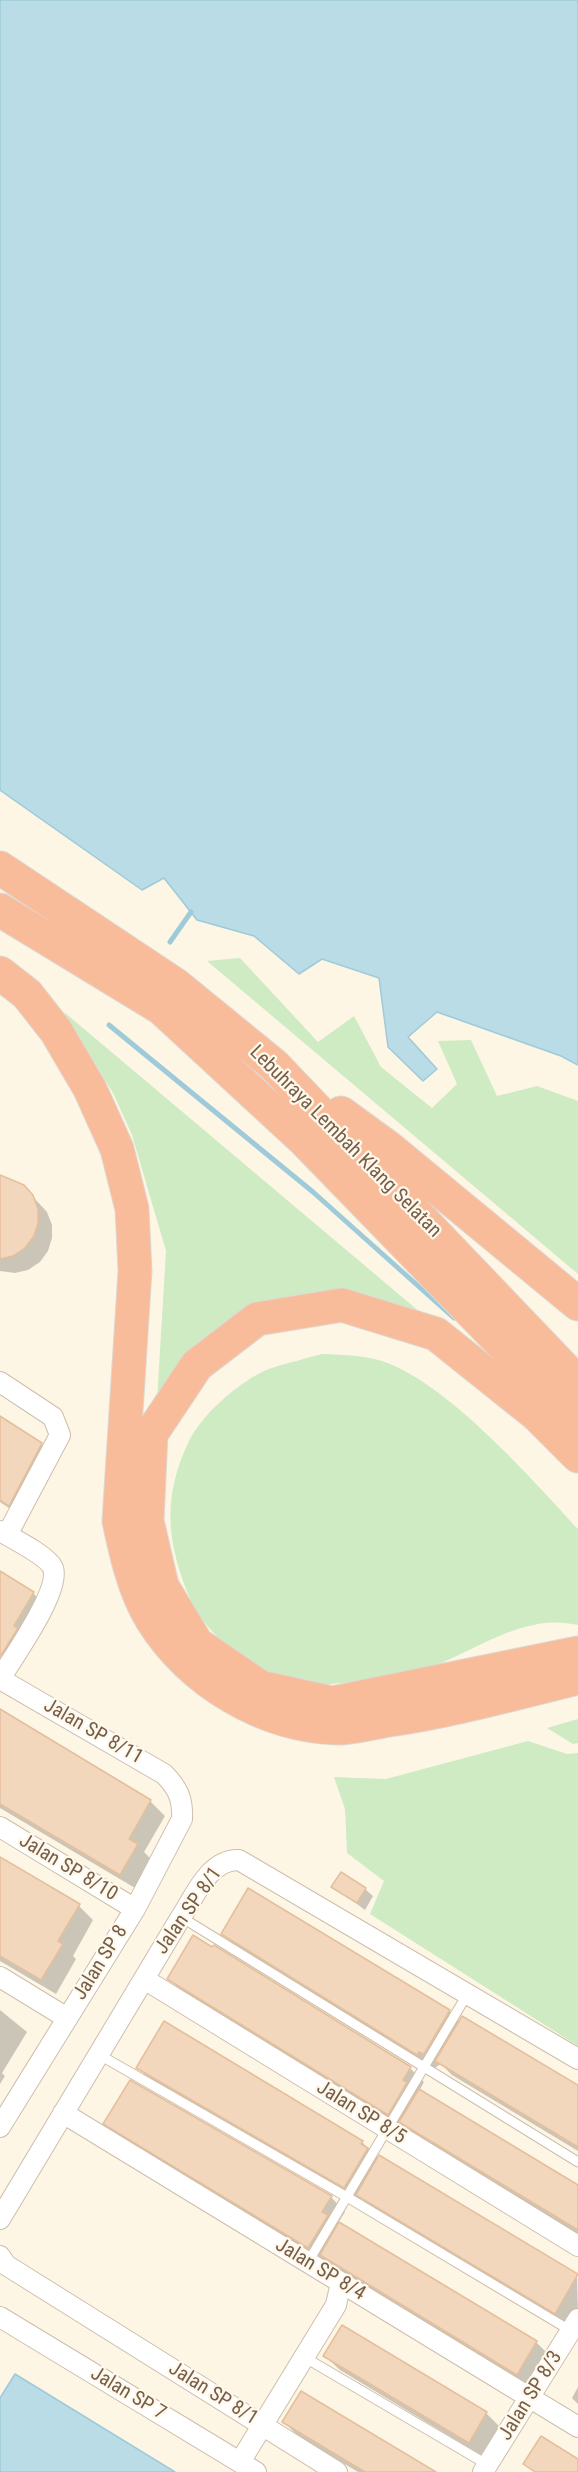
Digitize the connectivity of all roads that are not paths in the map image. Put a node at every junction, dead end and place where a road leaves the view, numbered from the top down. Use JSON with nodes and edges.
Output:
{"nodes":[{"id":1,"x":0,"y":868,"type":"edge"},
{"id":2,"x":0,"y":910,"type":"edge"},
{"id":3,"x":0,"y":973,"type":"edge"},
{"id":4,"x":274,"y":1065,"type":"junction"},
{"id":5,"x":578,"y":1304,"type":"edge"},
{"id":6,"x":0,"y":1382,"type":"edge"},
{"id":7,"x":578,"y":1383,"type":"edge"},
{"id":8,"x":578,"y":1422,"type":"edge"},
{"id":9,"x":578,"y":1456,"type":"edge"},
{"id":10,"x":3,"y":1533,"type":"edge"},
{"id":11,"x":578,"y":1653,"type":"edge"},
{"id":12,"x":578,"y":1678,"type":"edge"},
{"id":13,"x":0,"y":1679,"type":"edge"},
{"id":14,"x":179,"y":1793,"type":"joint"},
{"id":15,"x":0,"y":1827,"type":"edge"},
{"id":16,"x":135,"y":1909,"type":"junction"},
{"id":17,"x":181,"y":1917,"type":"junction"},
{"id":18,"x":0,"y":1977,"type":"edge"},
{"id":19,"x":144,"y":1979,"type":"junction"},
{"id":20,"x":468,"y":1993,"type":"junction"},
{"id":21,"x":67,"y":2018,"type":"junction"},
{"id":22,"x":98,"y":2054,"type":"junction"},
{"id":23,"x":578,"y":2059,"type":"edge"},
{"id":24,"x":424,"y":2068,"type":"junction"},
{"id":25,"x":63,"y":2113,"type":"junction"},
{"id":26,"x":1,"y":2123,"type":"edge"},
{"id":27,"x":387,"y":2129,"type":"junction"},
{"id":28,"x":578,"y":2162,"type":"edge"},
{"id":29,"x":347,"y":2197,"type":"junction"},
{"id":30,"x":0,"y":2219,"type":"edge"},
{"id":31,"x":578,"y":2246,"type":"edge"},
{"id":32,"x":0,"y":2256,"type":"edge"},
{"id":33,"x":308,"y":2262,"type":"junction"},
{"id":34,"x":341,"y":2282,"type":"junction"},
{"id":35,"x":0,"y":2317,"type":"edge"},
{"id":36,"x":576,"y":2329,"type":"edge"},
{"id":37,"x":304,"y":2357,"type":"junction"},
{"id":38,"x":530,"y":2398,"type":"junction"},
{"id":39,"x":262,"y":2425,"type":"junction"},
{"id":40,"x":578,"y":2427,"type":"edge"},
{"id":41,"x":248,"y":2467,"type":"edge"},
{"id":42,"x":486,"y":2470,"type":"edge"},
{"id":43,"x":336,"y":2472,"type":"edge"}],
"edges":[{"from":1,"to":4,"type":"highway","name":"Lebuhraya Lembah Klang Selatan"},
{"from":2,"to":8,"type":"highway","name":"Lebuhraya Lembah Klang Selatan"},
{"from":3,"to":12,"type":"highway"},
{"from":4,"to":5,"type":"highway"},
{"from":4,"to":7,"type":"highway","name":"Lebuhraya Lembah Klang Selatan"},
{"from":6,"to":10,"type":"street"},
{"from":9,"to":11,"type":"highway"},
{"from":10,"to":13,"type":"street"},
{"from":13,"to":14,"type":"street","name":"Jalan SP 8/11"},
{"from":14,"to":16,"type":"street","name":"Jalan SP 8"},
{"from":15,"to":16,"type":"street","name":"Jalan SP 8/10"},
{"from":16,"to":21,"type":"street","name":"Jalan SP 8"},
{"from":17,"to":19,"type":"street","name":"Jalan SP 8/1"},
{"from":17,"to":20,"type":"street","name":"Jalan SP 8/1"},
{"from":17,"to":24,"type":"lane"},
{"from":18,"to":21,"type":"street"},
{"from":19,"to":22,"type":"street","name":"Jalan SP 8/1"},
{"from":19,"to":27,"type":"street","name":"Jalan SP 8/5"},
{"from":20,"to":23,"type":"street","name":"Jalan SP 8/1"},
{"from":20,"to":24,"type":"lane"},
{"from":21,"to":26,"type":"street","name":"Jalan SP 8"},
{"from":22,"to":25,"type":"street","name":"Jalan SP 8/1"},
{"from":22,"to":29,"type":"lane"},
{"from":24,"to":27,"type":"lane"},
{"from":24,"to":28,"type":"lane"},
{"from":25,"to":30,"type":"street","name":"Jalan SP 8/1"},
{"from":25,"to":33,"type":"street","name":"Jalan SP 8/4"},
{"from":27,"to":29,"type":"lane"},
{"from":27,"to":31,"type":"street","name":"Jalan SP 8/5"},
{"from":29,"to":33,"type":"lane"},
{"from":29,"to":36,"type":"lane"},
{"from":32,"to":39,"type":"street","name":"Jalan SP 8/1"},
{"from":33,"to":34,"type":"street","name":"Jalan SP 8/4"},
{"from":34,"to":37,"type":"street"},
{"from":34,"to":38,"type":"street","name":"Jalan SP 8/4"},
{"from":35,"to":41,"type":"street","name":"Jalan SP 7"},
{"from":36,"to":38,"type":"street","name":"Jalan SP 8/3"},
{"from":37,"to":39,"type":"street"},
{"from":37,"to":42,"type":"lane"},
{"from":38,"to":40,"type":"street","name":"Jalan SP 8/4"},
{"from":38,"to":42,"type":"street","name":"Jalan SP 8/3"},
{"from":39,"to":41,"type":"street"},
{"from":39,"to":43,"type":"street","name":"Jalan SP 8/1"}]}
